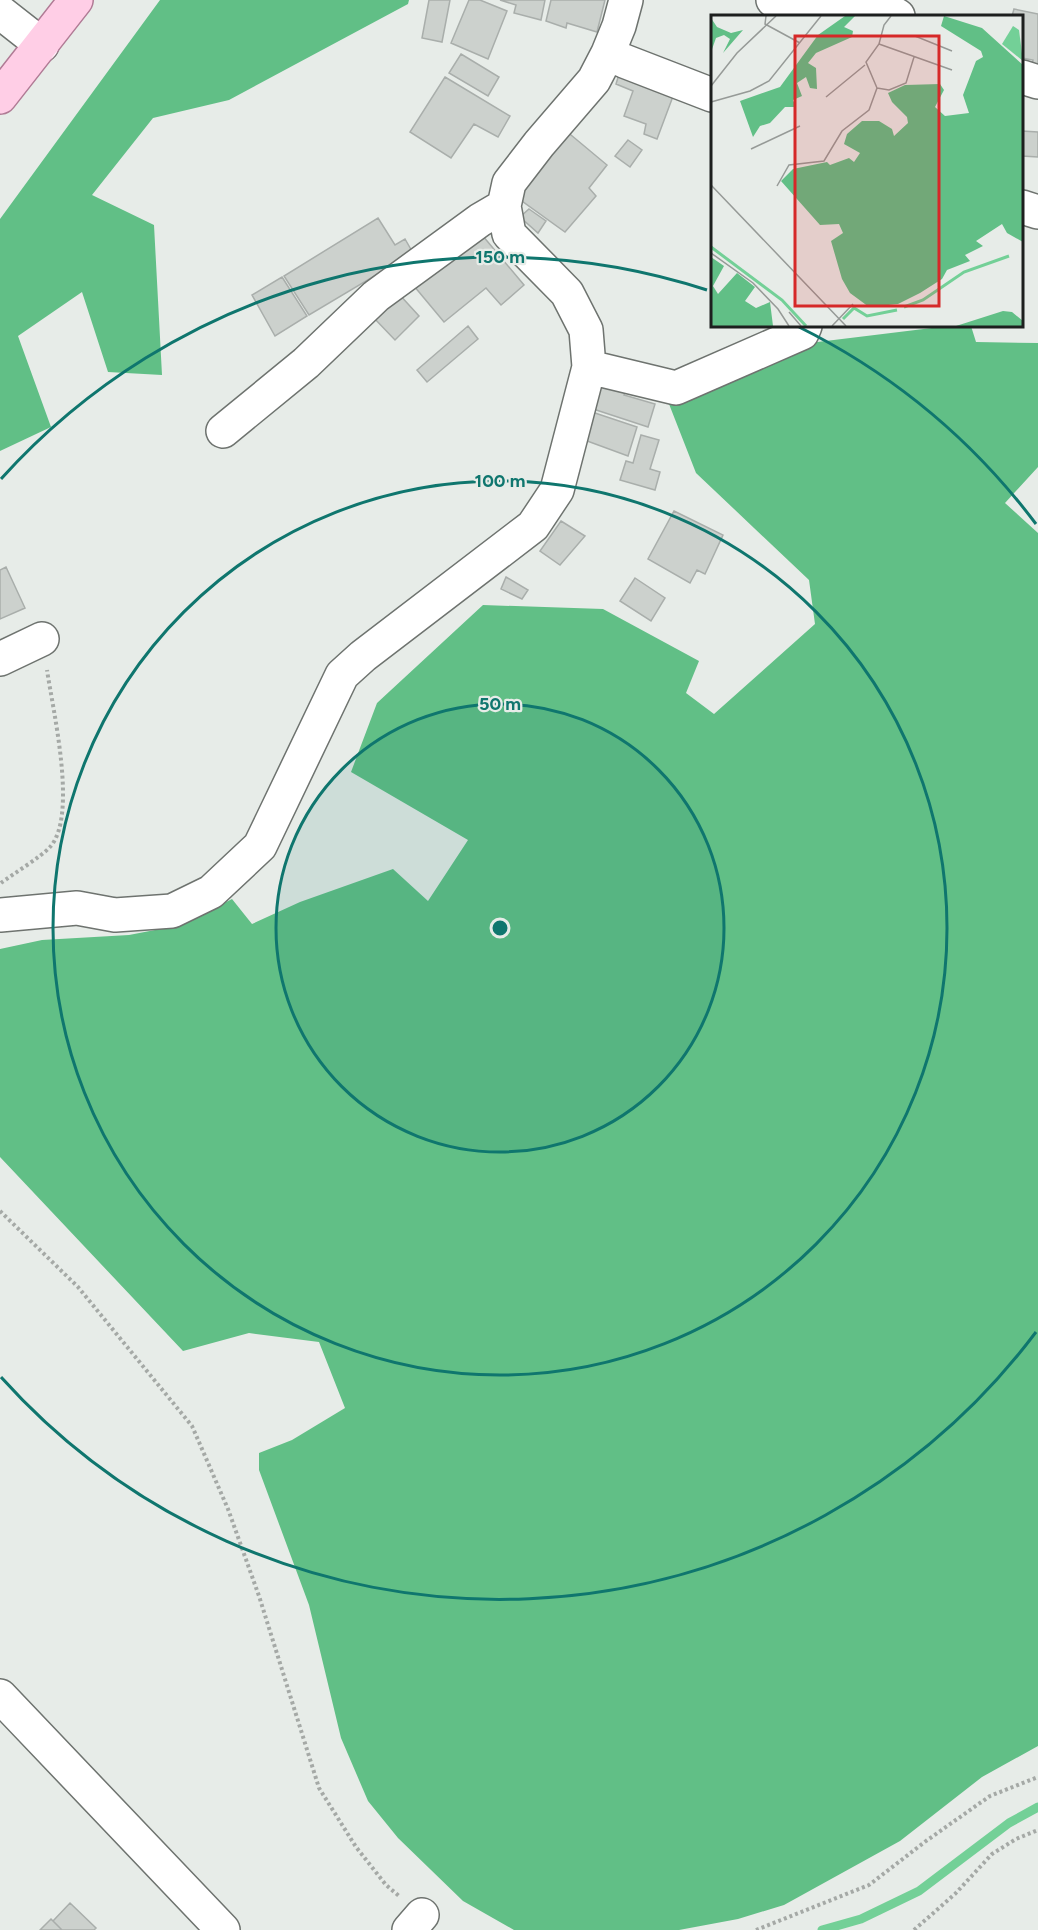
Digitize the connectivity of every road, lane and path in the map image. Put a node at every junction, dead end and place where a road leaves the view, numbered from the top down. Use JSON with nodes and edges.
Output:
{"nodes":[{"id":1,"x":76,"y":0,"type":"edge"},
{"id":2,"x":626,"y":0,"type":"edge"},
{"id":3,"x":773,"y":0,"type":"edge"},
{"id":4,"x":852,"y":0,"type":"edge"},
{"id":5,"x":864,"y":0,"type":"edge"},
{"id":6,"x":0,"y":12,"type":"edge"},
{"id":7,"x":896,"y":15,"type":"edge"},
{"id":8,"x":42,"y":45,"type":"junction"},
{"id":9,"x":608,"y":53,"type":"junction"},
{"id":10,"x":1023,"y":77,"type":"edge"},
{"id":11,"x":1038,"y":82,"type":"edge"},
{"id":12,"x":711,"y":95,"type":"edge"},
{"id":13,"x":0,"y":97,"type":"edge"},
{"id":14,"x":504,"y":206,"type":"junction"},
{"id":15,"x":1023,"y":207,"type":"edge"},
{"id":16,"x":1038,"y":212,"type":"edge"},
{"id":17,"x":805,"y":327,"type":"edge"},
{"id":18,"x":589,"y":367,"type":"junction"},
{"id":19,"x":223,"y":431,"type":"dead end"},
{"id":20,"x":42,"y":639,"type":"joint"},
{"id":21,"x":0,"y":659,"type":"edge"},
{"id":22,"x":0,"y":883,"type":"edge"},
{"id":23,"x":0,"y":915,"type":"edge"},
{"id":24,"x":0,"y":1211,"type":"edge"},
{"id":25,"x":0,"y":1696,"type":"edge"},
{"id":26,"x":1038,"y":1777,"type":"edge"},
{"id":27,"x":1038,"y":1830,"type":"edge"},
{"id":28,"x":415,"y":1922,"type":"edge"},
{"id":29,"x":224,"y":1930,"type":"edge"},
{"id":30,"x":756,"y":1930,"type":"edge"},
{"id":31,"x":914,"y":1930,"type":"edge"}],
"edges":[{"from":1,"to":8,"type":"main road"},
{"from":2,"to":9,"type":"street"},
{"from":3,"to":4,"type":"street"},
{"from":5,"to":7,"type":"street"},
{"from":6,"to":8,"type":"street"},
{"from":8,"to":13,"type":"main road"},
{"from":9,"to":12,"type":"street"},
{"from":9,"to":14,"type":"street"},
{"from":10,"to":11,"type":"street"},
{"from":14,"to":18,"type":"street"},
{"from":14,"to":19,"type":"street"},
{"from":15,"to":16,"type":"street"},
{"from":17,"to":18,"type":"street"},
{"from":18,"to":23,"type":"street"},
{"from":20,"to":21,"type":"street"},
{"from":20,"to":22,"type":"path"},
{"from":24,"to":28,"type":"path"},
{"from":25,"to":29,"type":"street"},
{"from":26,"to":30,"type":"path"},
{"from":27,"to":31,"type":"path"}]}
